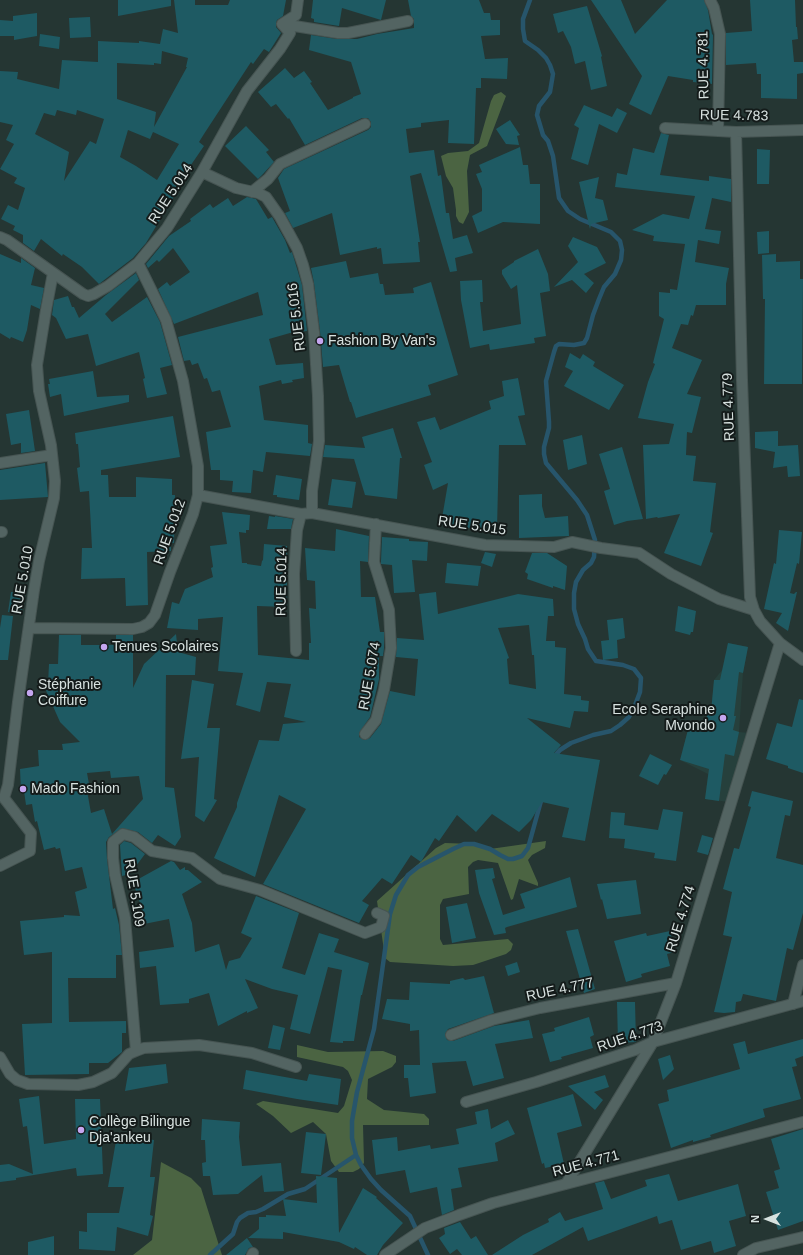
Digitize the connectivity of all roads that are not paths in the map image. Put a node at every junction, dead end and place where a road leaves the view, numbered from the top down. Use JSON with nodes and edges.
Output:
{"nodes":[{"id":1,"x":298,"y":0,"type":"edge"},
{"id":2,"x":710,"y":0,"type":"edge"},
{"id":3,"x":408,"y":21,"type":"dead end"},
{"id":4,"x":282,"y":24,"type":"junction"},
{"id":5,"x":365,"y":124,"type":"dead end"},
{"id":6,"x":665,"y":128,"type":"dead end"},
{"id":7,"x":803,"y":130,"type":"edge"},
{"id":8,"x":718,"y":131,"type":"junction"},
{"id":9,"x":736,"y":132,"type":"junction"},
{"id":10,"x":202,"y":172,"type":"junction"},
{"id":11,"x":252,"y":192,"type":"junction"},
{"id":12,"x":0,"y":237,"type":"edge"},
{"id":13,"x":138,"y":263,"type":"junction"},
{"id":14,"x":53,"y":273,"type":"junction"},
{"id":15,"x":52,"y":455,"type":"junction"},
{"id":16,"x":0,"y":463,"type":"edge"},
{"id":17,"x":198,"y":495,"type":"junction"},
{"id":18,"x":312,"y":513,"type":"junction"},
{"id":19,"x":302,"y":514,"type":"junction"},
{"id":20,"x":376,"y":524,"type":"junction"},
{"id":21,"x":754,"y":610,"type":"junction"},
{"id":22,"x":29,"y":628,"type":"junction"},
{"id":23,"x":780,"y":644,"type":"junction"},
{"id":24,"x":296,"y":651,"type":"dead end"},
{"id":25,"x":803,"y":660,"type":"edge"},
{"id":26,"x":365,"y":734,"type":"dead end"},
{"id":27,"x":2,"y":799,"type":"edge"},
{"id":28,"x":0,"y":866,"type":"edge"},
{"id":29,"x":377,"y":913,"type":"dead end"},
{"id":30,"x":803,"y":965,"type":"edge"},
{"id":31,"x":676,"y":983,"type":"junction"},
{"id":32,"x":803,"y":1001,"type":"edge"},
{"id":33,"x":793,"y":1004,"type":"junction"},
{"id":34,"x":451,"y":1035,"type":"dead end"},
{"id":35,"x":653,"y":1042,"type":"junction"},
{"id":36,"x":136,"y":1050,"type":"junction"},
{"id":37,"x":0,"y":1057,"type":"edge"},
{"id":38,"x":296,"y":1067,"type":"dead end"},
{"id":39,"x":466,"y":1102,"type":"dead end"},
{"id":40,"x":803,"y":1122,"type":"edge"},
{"id":41,"x":566,"y":1184,"type":"junction"},
{"id":42,"x":803,"y":1237,"type":"edge"},
{"id":43,"x":385,"y":1255,"type":"edge"},
{"id":44,"x":742,"y":1255,"type":"edge"}],
"edges":[{"from":1,"to":4,"type":"street"},
{"from":2,"to":8,"type":"street","name":"RUE 4.781"},
{"from":3,"to":4,"type":"street"},
{"from":4,"to":10,"type":"street","name":"RUE 5.014"},
{"from":5,"to":11,"type":"street"},
{"from":6,"to":8,"type":"street","name":"RUE 4.783"},
{"from":7,"to":9,"type":"street","name":"RUE 4.783"},
{"from":8,"to":9,"type":"street","name":"RUE 4.783"},
{"from":9,"to":21,"type":"street","name":"RUE 4.779"},
{"from":10,"to":11,"type":"street","name":"RUE 5.016"},
{"from":10,"to":13,"type":"street","name":"RUE 5.014"},
{"from":11,"to":18,"type":"street","name":"RUE 5.016"},
{"from":12,"to":14,"type":"street","name":"RUE 5.014"},
{"from":13,"to":14,"type":"street","name":"RUE 5.014"},
{"from":13,"to":17,"type":"street","name":"RUE 5.012"},
{"from":14,"to":15,"type":"street","name":"RUE 5.010"},
{"from":15,"to":16,"type":"street"},
{"from":15,"to":22,"type":"street","name":"RUE 5.010"},
{"from":17,"to":19,"type":"street","name":"RUE 5.015"},
{"from":17,"to":22,"type":"street","name":"RUE 5.012"},
{"from":18,"to":19,"type":"street","name":"RUE 5.015"},
{"from":18,"to":20,"type":"street","name":"RUE 5.015"},
{"from":19,"to":24,"type":"street","name":"RUE 5.014"},
{"from":20,"to":21,"type":"street","name":"RUE 5.015"},
{"from":20,"to":26,"type":"street","name":"RUE 5.074"},
{"from":21,"to":23,"type":"street","name":"RUE 4.779"},
{"from":22,"to":27,"type":"street","name":"RUE 5.010"},
{"from":23,"to":25,"type":"street","name":"RUE 4.779"},
{"from":23,"to":31,"type":"street","name":"RUE 4.774"},
{"from":27,"to":28,"type":"street","name":"RUE 5.010"},
{"from":29,"to":36,"type":"street","name":"RUE 5.109"},
{"from":30,"to":33,"type":"street"},
{"from":31,"to":34,"type":"street","name":"RUE 4.777"},
{"from":31,"to":35,"type":"street","name":"RUE 4.774"},
{"from":32,"to":33,"type":"street","name":"RUE 4.773"},
{"from":33,"to":35,"type":"street","name":"RUE 4.773"},
{"from":35,"to":39,"type":"street","name":"RUE 4.773"},
{"from":35,"to":41,"type":"street","name":"RUE 4.774"},
{"from":36,"to":37,"type":"street"},
{"from":36,"to":38,"type":"street"},
{"from":40,"to":41,"type":"street","name":"RUE 4.771"},
{"from":41,"to":43,"type":"street","name":"RUE 4.771"},
{"from":42,"to":44,"type":"street"}]}
